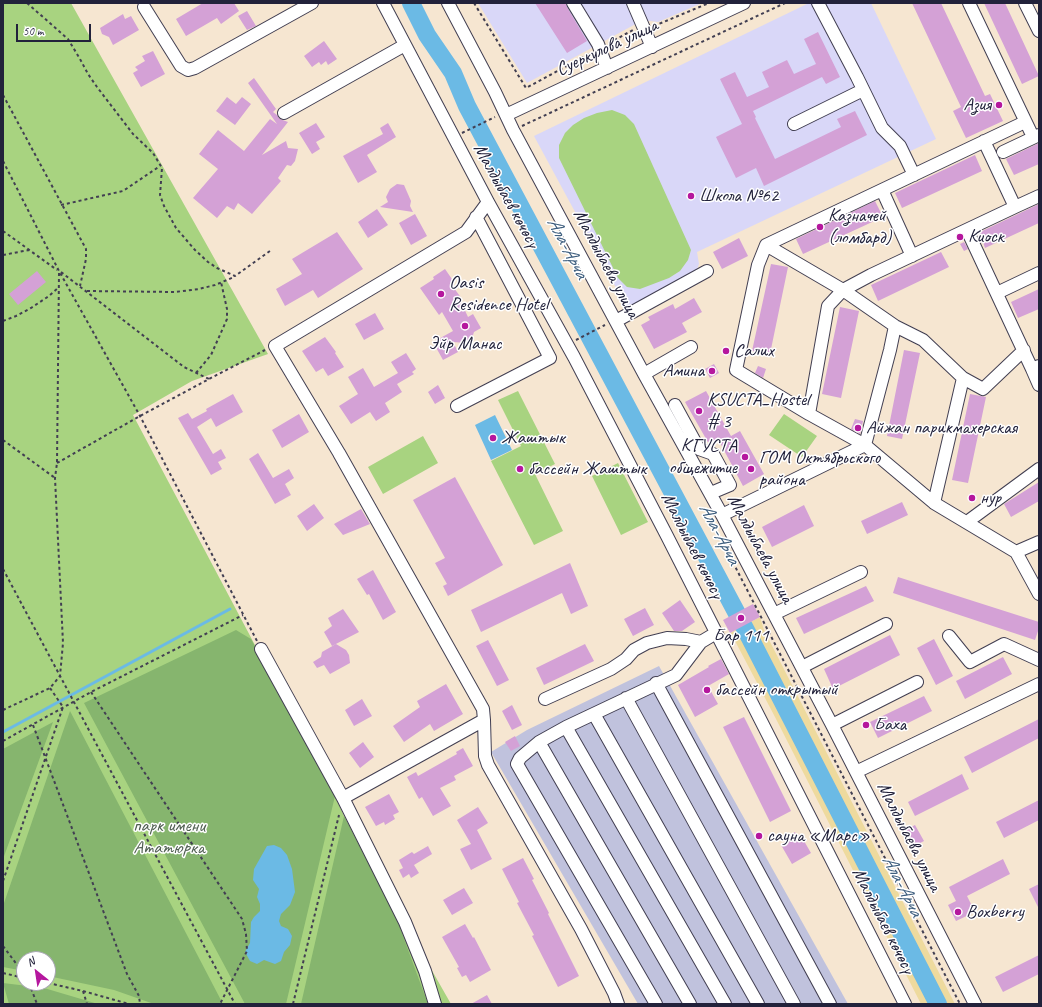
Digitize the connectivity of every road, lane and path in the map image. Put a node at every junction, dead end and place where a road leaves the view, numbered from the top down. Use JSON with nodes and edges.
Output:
{"nodes":[{"id":1,"x":27,"y":3,"type":"edge"},
{"id":2,"x":312,"y":3,"type":"edge"},
{"id":3,"x":383,"y":3,"type":"edge"},
{"id":4,"x":448,"y":3,"type":"edge"},
{"id":5,"x":474,"y":3,"type":"edge"},
{"id":6,"x":573,"y":3,"type":"edge"},
{"id":7,"x":633,"y":3,"type":"edge"},
{"id":8,"x":709,"y":3,"type":"edge"},
{"id":9,"x":744,"y":3,"type":"edge"},
{"id":10,"x":785,"y":3,"type":"edge"},
{"id":11,"x":818,"y":3,"type":"edge"},
{"id":12,"x":969,"y":3,"type":"edge"},
{"id":13,"x":1025,"y":3,"type":"edge"},
{"id":14,"x":144,"y":6,"type":"dead end"},
{"id":15,"x":653,"y":26,"type":"dead end"},
{"id":16,"x":633,"y":30,"type":"dead end"},
{"id":17,"x":1039,"y":31,"type":"edge"},
{"id":18,"x":606,"y":44,"type":"dead end"},
{"id":19,"x":405,"y":45,"type":"junction"},
{"id":20,"x":652,"y":47,"type":"junction"},
{"id":21,"x":593,"y":52,"type":"dead end"},
{"id":22,"x":607,"y":68,"type":"junction"},
{"id":23,"x":864,"y":90,"type":"junction"},
{"id":24,"x":3,"y":95,"type":"edge"},
{"id":25,"x":284,"y":113,"type":"dead end"},
{"id":26,"x":500,"y":118,"type":"junction"},
{"id":27,"x":1025,"y":122,"type":"junction"},
{"id":28,"x":794,"y":124,"type":"dead end"},
{"id":29,"x":513,"y":130,"type":"junction"},
{"id":30,"x":464,"y":132,"type":"dead end"},
{"id":31,"x":1036,"y":136,"type":"edge"},
{"id":32,"x":984,"y":141,"type":"junction"},
{"id":33,"x":1003,"y":152,"type":"dead end"},
{"id":34,"x":3,"y":161,"type":"edge"},
{"id":35,"x":160,"y":166,"type":"junction"},
{"id":36,"x":914,"y":175,"type":"junction"},
{"id":37,"x":882,"y":190,"type":"junction"},
{"id":38,"x":1039,"y":196,"type":"edge"},
{"id":39,"x":488,"y":202,"type":"junction"},
{"id":40,"x":61,"y":205,"type":"junction"},
{"id":41,"x":1015,"y":207,"type":"junction"},
{"id":42,"x":476,"y":216,"type":"junction"},
{"id":43,"x":967,"y":230,"type":"junction"},
{"id":44,"x":3,"y":231,"type":"edge"},
{"id":45,"x":766,"y":245,"type":"junction"},
{"id":46,"x":30,"y":250,"type":"junction"},
{"id":47,"x":270,"y":251,"type":"dead end"},
{"id":48,"x":3,"y":255,"type":"edge"},
{"id":49,"x":912,"y":256,"type":"junction"},
{"id":50,"x":59,"y":271,"type":"junction"},
{"id":51,"x":706,"y":272,"type":"dead end"},
{"id":52,"x":1039,"y":273,"type":"edge"},
{"id":53,"x":235,"y":276,"type":"junction"},
{"id":54,"x":221,"y":282,"type":"junction"},
{"id":55,"x":80,"y":286,"type":"junction"},
{"id":56,"x":59,"y":287,"type":"junction"},
{"id":57,"x":843,"y":290,"type":"junction"},
{"id":58,"x":86,"y":291,"type":"junction"},
{"id":59,"x":996,"y":293,"type":"junction"},
{"id":60,"x":3,"y":321,"type":"edge"},
{"id":61,"x":612,"y":322,"type":"junction"},
{"id":62,"x":895,"y":326,"type":"junction"},
{"id":63,"x":576,"y":340,"type":"dead end"},
{"id":64,"x":276,"y":346,"type":"junction"},
{"id":65,"x":691,"y":347,"type":"dead end"},
{"id":66,"x":1024,"y":350,"type":"junction"},
{"id":67,"x":1036,"y":367,"type":"edge"},
{"id":68,"x":196,"y":373,"type":"junction"},
{"id":69,"x":644,"y":374,"type":"junction"},
{"id":70,"x":209,"y":378,"type":"junction"},
{"id":71,"x":963,"y":378,"type":"junction"},
{"id":72,"x":1039,"y":385,"type":"edge"},
{"id":73,"x":676,"y":405,"type":"dead end"},
{"id":74,"x":457,"y":406,"type":"dead end"},
{"id":75,"x":809,"y":414,"type":"junction"},
{"id":76,"x":140,"y":416,"type":"junction"},
{"id":77,"x":3,"y":440,"type":"edge"},
{"id":78,"x":865,"y":445,"type":"junction"},
{"id":79,"x":57,"y":463,"type":"junction"},
{"id":80,"x":1039,"y":469,"type":"edge"},
{"id":81,"x":55,"y":478,"type":"junction"},
{"id":82,"x":711,"y":493,"type":"junction"},
{"id":83,"x":934,"y":503,"type":"junction"},
{"id":84,"x":722,"y":515,"type":"junction"},
{"id":85,"x":967,"y":522,"type":"junction"},
{"id":86,"x":719,"y":536,"type":"dead end"},
{"id":87,"x":1039,"y":542,"type":"edge"},
{"id":88,"x":1016,"y":552,"type":"junction"},
{"id":89,"x":3,"y":569,"type":"edge"},
{"id":90,"x":861,"y":572,"type":"dead end"},
{"id":91,"x":1039,"y":594,"type":"edge"},
{"id":92,"x":774,"y":614,"type":"junction"},
{"id":93,"x":243,"y":615,"type":"junction"},
{"id":94,"x":886,"y":624,"type":"dead end"},
{"id":95,"x":716,"y":633,"type":"junction"},
{"id":96,"x":949,"y":636,"type":"dead end"},
{"id":97,"x":701,"y":642,"type":"junction"},
{"id":98,"x":261,"y":649,"type":"joint"},
{"id":99,"x":1039,"y":660,"type":"edge"},
{"id":100,"x":802,"y":667,"type":"junction"},
{"id":101,"x":60,"y":676,"type":"junction"},
{"id":102,"x":917,"y":682,"type":"dead end"},
{"id":103,"x":656,"y":683,"type":"junction"},
{"id":104,"x":1039,"y":684,"type":"edge"},
{"id":105,"x":50,"y":688,"type":"junction"},
{"id":106,"x":91,"y":692,"type":"junction"},
{"id":107,"x":626,"y":698,"type":"junction"},
{"id":108,"x":545,"y":699,"type":"dead end"},
{"id":109,"x":73,"y":701,"type":"junction"},
{"id":110,"x":63,"y":705,"type":"junction"},
{"id":111,"x":3,"y":710,"type":"edge"},
{"id":112,"x":594,"y":714,"type":"junction"},
{"id":113,"x":484,"y":720,"type":"junction"},
{"id":114,"x":33,"y":725,"type":"junction"},
{"id":115,"x":832,"y":725,"type":"junction"},
{"id":116,"x":566,"y":727,"type":"junction"},
{"id":117,"x":3,"y":741,"type":"edge"},
{"id":118,"x":538,"y":742,"type":"junction"},
{"id":119,"x":45,"y":758,"type":"junction"},
{"id":120,"x":856,"y":772,"type":"junction"},
{"id":121,"x":343,"y":798,"type":"junction"},
{"id":122,"x":3,"y":881,"type":"edge"},
{"id":123,"x":3,"y":946,"type":"edge"},
{"id":124,"x":16,"y":963,"type":"edge"},
{"id":125,"x":3,"y":974,"type":"edge"},
{"id":126,"x":16,"y":976,"type":"edge"},
{"id":127,"x":56,"y":985,"type":"edge"},
{"id":128,"x":227,"y":989,"type":"junction"},
{"id":129,"x":32,"y":991,"type":"edge"},
{"id":130,"x":82,"y":991,"type":"junction"},
{"id":131,"x":37,"y":1004,"type":"edge"},
{"id":132,"x":87,"y":1004,"type":"edge"},
{"id":133,"x":129,"y":1004,"type":"edge"},
{"id":134,"x":140,"y":1004,"type":"edge"},
{"id":135,"x":220,"y":1004,"type":"edge"},
{"id":136,"x":235,"y":1004,"type":"edge"},
{"id":137,"x":293,"y":1004,"type":"edge"},
{"id":138,"x":435,"y":1004,"type":"edge"},
{"id":139,"x":618,"y":1004,"type":"edge"},
{"id":140,"x":656,"y":1004,"type":"edge"},
{"id":141,"x":690,"y":1004,"type":"edge"},
{"id":142,"x":725,"y":1004,"type":"edge"},
{"id":143,"x":758,"y":1004,"type":"edge"},
{"id":144,"x":794,"y":1004,"type":"edge"},
{"id":145,"x":830,"y":1004,"type":"edge"},
{"id":146,"x":905,"y":1004,"type":"edge"},
{"id":147,"x":960,"y":1004,"type":"edge"},
{"id":148,"x":975,"y":1004,"type":"edge"}],
"edges":[{"from":1,"to":35,"type":"path"},
{"from":2,"to":14,"type":"street"},
{"from":3,"to":19,"type":"street","name":"Малдыбаев көчөсү"},
{"from":4,"to":26,"type":"street"},
{"from":5,"to":21,"type":"path"},
{"from":6,"to":22,"type":"street"},
{"from":7,"to":20,"type":"street"},
{"from":8,"to":15,"type":"path"},
{"from":9,"to":20,"type":"street","name":"Суеркулова улица"},
{"from":10,"to":29,"type":"path"},
{"from":11,"to":23,"type":"street"},
{"from":12,"to":27,"type":"street"},
{"from":13,"to":17,"type":"street"},
{"from":16,"to":18,"type":"path"},
{"from":19,"to":25,"type":"street"},
{"from":19,"to":39,"type":"street","name":"Малдыбаев көчөсү"},
{"from":20,"to":22,"type":"street","name":"Суеркулова улица"},
{"from":22,"to":26,"type":"street","name":"Суеркулова улица"},
{"from":23,"to":28,"type":"street"},
{"from":23,"to":36,"type":"street"},
{"from":24,"to":40,"type":"path"},
{"from":26,"to":29,"type":"street","name":"Малдыбаева улица"},
{"from":26,"to":30,"type":"path"},
{"from":27,"to":31,"type":"street"},
{"from":27,"to":32,"type":"street"},
{"from":29,"to":61,"type":"street","name":"Малдыбаева улица"},
{"from":31,"to":33,"type":"street"},
{"from":32,"to":36,"type":"street"},
{"from":32,"to":41,"type":"street"},
{"from":34,"to":50,"type":"path"},
{"from":35,"to":40,"type":"path"},
{"from":35,"to":53,"type":"path"},
{"from":36,"to":37,"type":"street"},
{"from":37,"to":45,"type":"street"},
{"from":37,"to":49,"type":"street"},
{"from":38,"to":41,"type":"street"},
{"from":39,"to":42,"type":"street"},
{"from":39,"to":95,"type":"street","name":"Малдыбаев көчөсү"},
{"from":40,"to":55,"type":"path"},
{"from":41,"to":43,"type":"street"},
{"from":42,"to":64,"type":"street"},
{"from":42,"to":74,"type":"street"},
{"from":43,"to":49,"type":"street"},
{"from":43,"to":59,"type":"street"},
{"from":44,"to":46,"type":"path"},
{"from":45,"to":57,"type":"street"},
{"from":45,"to":75,"type":"street"},
{"from":46,"to":48,"type":"path"},
{"from":46,"to":50,"type":"path"},
{"from":47,"to":53,"type":"path"},
{"from":49,"to":57,"type":"street"},
{"from":50,"to":55,"type":"path"},
{"from":50,"to":56,"type":"path"},
{"from":50,"to":76,"type":"path"},
{"from":51,"to":61,"type":"street"},
{"from":52,"to":59,"type":"street"},
{"from":53,"to":54,"type":"path"},
{"from":54,"to":58,"type":"path"},
{"from":54,"to":68,"type":"path"},
{"from":55,"to":58,"type":"path"},
{"from":56,"to":60,"type":"path"},
{"from":56,"to":79,"type":"path"},
{"from":57,"to":62,"type":"street"},
{"from":57,"to":75,"type":"street"},
{"from":58,"to":68,"type":"path"},
{"from":59,"to":66,"type":"street"},
{"from":61,"to":63,"type":"path"},
{"from":61,"to":69,"type":"street","name":"Малдыбаева улица"},
{"from":62,"to":71,"type":"street"},
{"from":62,"to":78,"type":"street"},
{"from":64,"to":70,"type":"path"},
{"from":64,"to":113,"type":"street"},
{"from":65,"to":69,"type":"street"},
{"from":66,"to":67,"type":"street"},
{"from":66,"to":71,"type":"street"},
{"from":67,"to":72,"type":"street"},
{"from":68,"to":70,"type":"path"},
{"from":69,"to":82,"type":"street","name":"Малдыбаева улица"},
{"from":70,"to":76,"type":"path"},
{"from":71,"to":83,"type":"street"},
{"from":73,"to":82,"type":"street"},
{"from":75,"to":78,"type":"street"},
{"from":76,"to":79,"type":"path"},
{"from":76,"to":93,"type":"path"},
{"from":77,"to":81,"type":"path"},
{"from":78,"to":83,"type":"street"},
{"from":78,"to":84,"type":"street"},
{"from":79,"to":81,"type":"path"},
{"from":80,"to":85,"type":"street"},
{"from":81,"to":101,"type":"path"},
{"from":82,"to":84,"type":"street","name":"Малдыбаева улица"},
{"from":83,"to":85,"type":"street"},
{"from":84,"to":92,"type":"street","name":"Малдыбаева улица"},
{"from":85,"to":88,"type":"street"},
{"from":86,"to":147,"type":"path"},
{"from":87,"to":88,"type":"street"},
{"from":88,"to":91,"type":"street"},
{"from":89,"to":101,"type":"path"},
{"from":90,"to":92,"type":"street"},
{"from":92,"to":100,"type":"street","name":"Малдыбаева улица"},
{"from":93,"to":98,"type":"path"},
{"from":93,"to":106,"type":"path"},
{"from":94,"to":100,"type":"street"},
{"from":95,"to":97,"type":"street"},
{"from":95,"to":146,"type":"street","name":"Малдыбаев көчөсү"},
{"from":96,"to":99,"type":"street"},
{"from":97,"to":103,"type":"street"},
{"from":97,"to":108,"type":"street"},
{"from":98,"to":121,"type":"street"},
{"from":100,"to":115,"type":"street","name":"Малдыбаева улица"},
{"from":101,"to":105,"type":"path"},
{"from":101,"to":109,"type":"path"},
{"from":102,"to":115,"type":"street"},
{"from":103,"to":107,"type":"street"},
{"from":103,"to":145,"type":"street"},
{"from":104,"to":120,"type":"street"},
{"from":105,"to":110,"type":"path"},
{"from":105,"to":111,"type":"path"},
{"from":106,"to":109,"type":"path"},
{"from":106,"to":128,"type":"path"},
{"from":107,"to":112,"type":"street"},
{"from":107,"to":144,"type":"street"},
{"from":109,"to":110,"type":"path"},
{"from":109,"to":128,"type":"path"},
{"from":110,"to":114,"type":"path"},
{"from":110,"to":119,"type":"path"},
{"from":112,"to":116,"type":"street"},
{"from":112,"to":143,"type":"street"},
{"from":113,"to":121,"type":"street"},
{"from":113,"to":139,"type":"street"},
{"from":114,"to":117,"type":"path"},
{"from":114,"to":119,"type":"path"},
{"from":115,"to":120,"type":"street","name":"Малдыбаева улица"},
{"from":116,"to":118,"type":"street"},
{"from":116,"to":142,"type":"street"},
{"from":118,"to":140,"type":"street"},
{"from":118,"to":141,"type":"street"},
{"from":119,"to":122,"type":"path"},
{"from":119,"to":134,"type":"path"},
{"from":120,"to":148,"type":"street","name":"Малдыбаева улица"},
{"from":121,"to":137,"type":"path"},
{"from":121,"to":138,"type":"street"},
{"from":123,"to":124,"type":"path"},
{"from":125,"to":126,"type":"path"},
{"from":127,"to":130,"type":"path"},
{"from":128,"to":135,"type":"path"},
{"from":128,"to":136,"type":"path"},
{"from":129,"to":131,"type":"path"},
{"from":130,"to":132,"type":"path"},
{"from":130,"to":133,"type":"path"}]}
